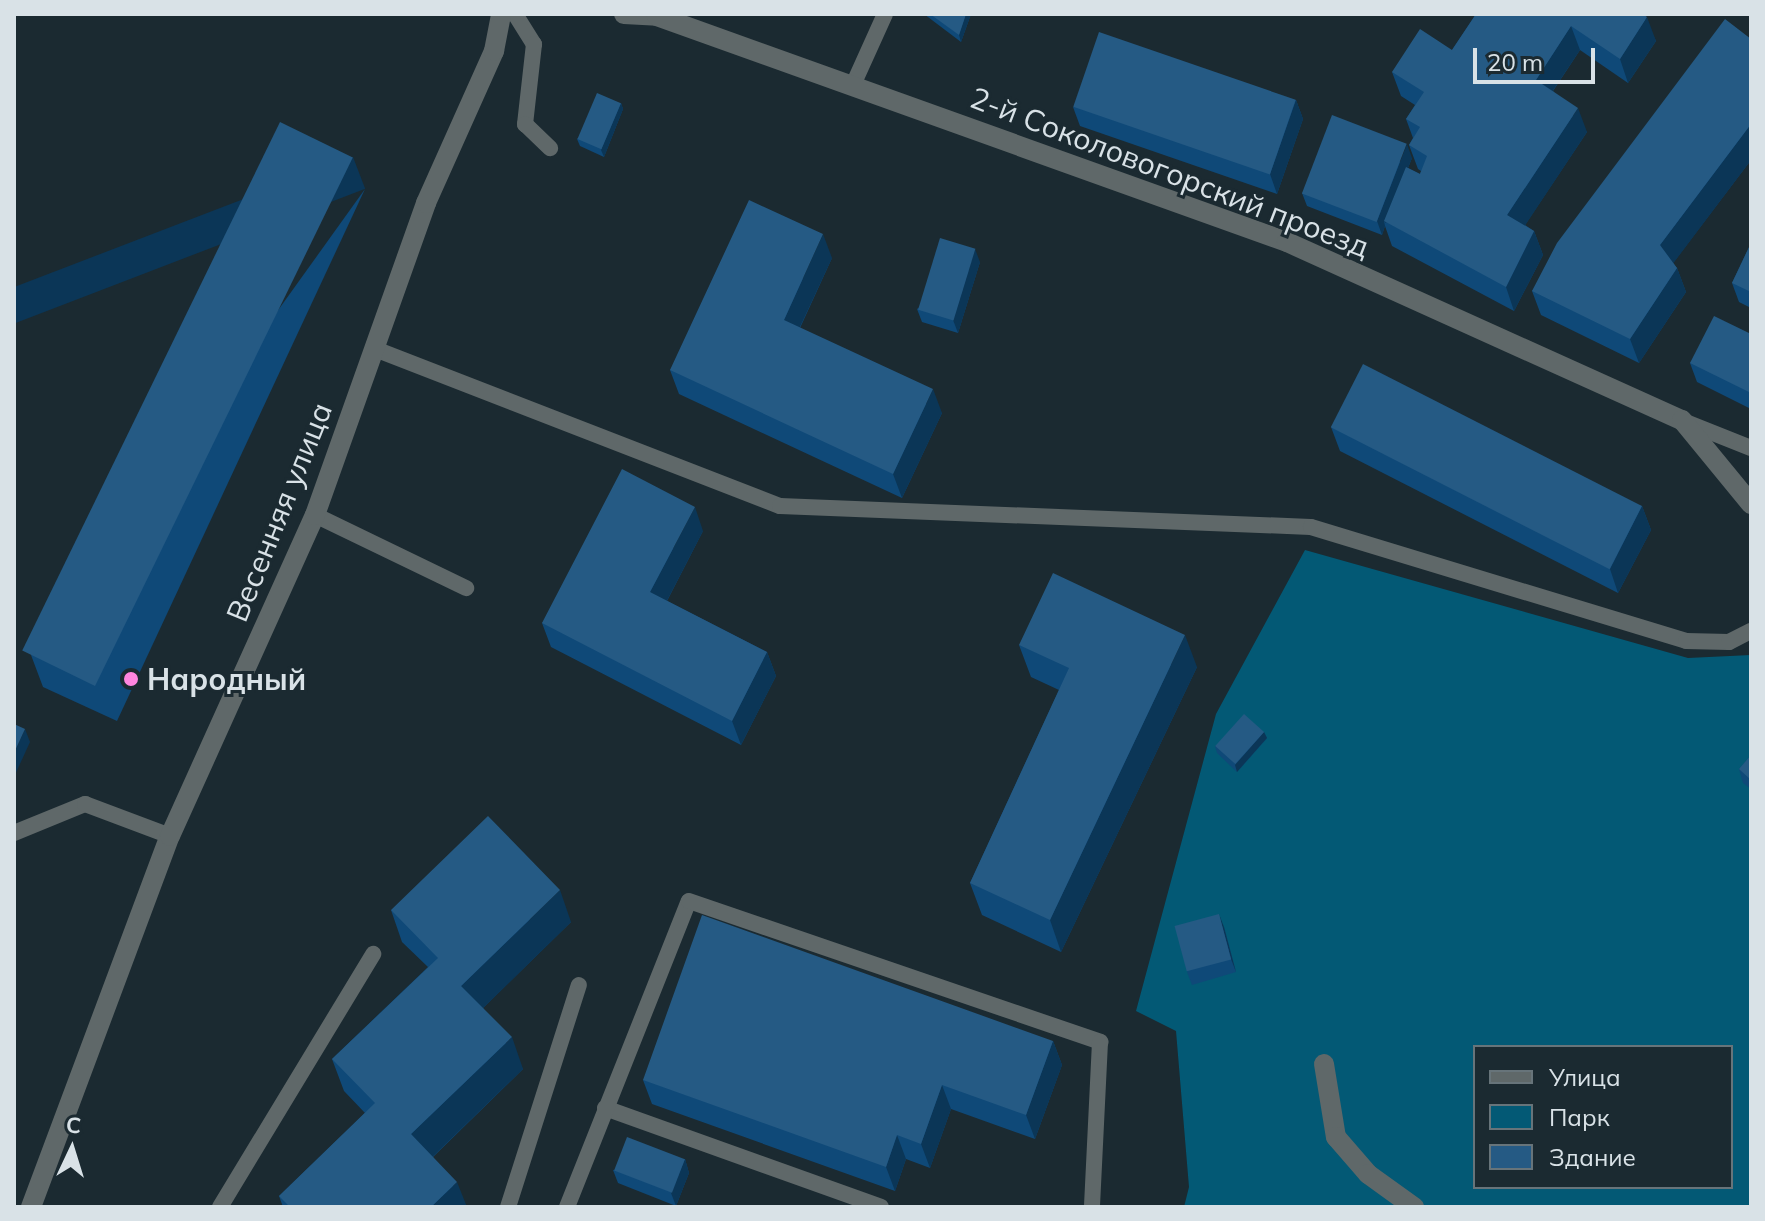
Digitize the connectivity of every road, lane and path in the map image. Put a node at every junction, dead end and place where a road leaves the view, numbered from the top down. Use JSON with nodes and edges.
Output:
{"nodes":[{"id":1,"x":501,"y":14,"type":"edge"},
{"id":2,"x":515,"y":14,"type":"edge"},
{"id":3,"x":624,"y":14,"type":"edge"},
{"id":4,"x":885,"y":14,"type":"edge"},
{"id":5,"x":853,"y":85,"type":"junction"},
{"id":6,"x":550,"y":148,"type":"dead end"},
{"id":7,"x":375,"y":349,"type":"junction"},
{"id":8,"x":1682,"y":420,"type":"junction"},
{"id":9,"x":1751,"y":448,"type":"edge"},
{"id":10,"x":1751,"y":504,"type":"edge"},
{"id":11,"x":315,"y":515,"type":"junction"},
{"id":12,"x":466,"y":588,"type":"dead end"},
{"id":13,"x":1751,"y":631,"type":"edge"},
{"id":14,"x":14,"y":833,"type":"edge"},
{"id":15,"x":170,"y":836,"type":"junction"},
{"id":16,"x":373,"y":954,"type":"dead end"},
{"id":17,"x":579,"y":985,"type":"dead end"},
{"id":18,"x":1324,"y":1064,"type":"dead end"},
{"id":19,"x":605,"y":1108,"type":"junction"},
{"id":20,"x":31,"y":1207,"type":"edge"},
{"id":21,"x":220,"y":1207,"type":"edge"},
{"id":22,"x":508,"y":1207,"type":"edge"},
{"id":23,"x":567,"y":1207,"type":"edge"},
{"id":24,"x":881,"y":1207,"type":"edge"},
{"id":25,"x":1092,"y":1207,"type":"edge"},
{"id":26,"x":1414,"y":1207,"type":"edge"}],
"edges":[{"from":1,"to":7,"type":"street","name":"Весенняя улица"},
{"from":2,"to":6,"type":"lane"},
{"from":3,"to":5,"type":"street","name":"2-й Соколовогорский проезд"},
{"from":4,"to":5,"type":"lane"},
{"from":5,"to":8,"type":"street","name":"2-й Соколовогорский проезд"},
{"from":7,"to":11,"type":"street","name":"Весенняя улица"},
{"from":7,"to":13,"type":"lane"},
{"from":8,"to":9,"type":"lane"},
{"from":8,"to":10,"type":"street"},
{"from":11,"to":12,"type":"lane"},
{"from":11,"to":15,"type":"street","name":"Весенняя улица"},
{"from":14,"to":15,"type":"lane"},
{"from":15,"to":20,"type":"street","name":"Весенняя улица"},
{"from":16,"to":21,"type":"lane"},
{"from":17,"to":22,"type":"lane"},
{"from":18,"to":26,"type":"street"},
{"from":19,"to":23,"type":"lane"},
{"from":19,"to":24,"type":"lane"},
{"from":19,"to":25,"type":"lane"}]}
